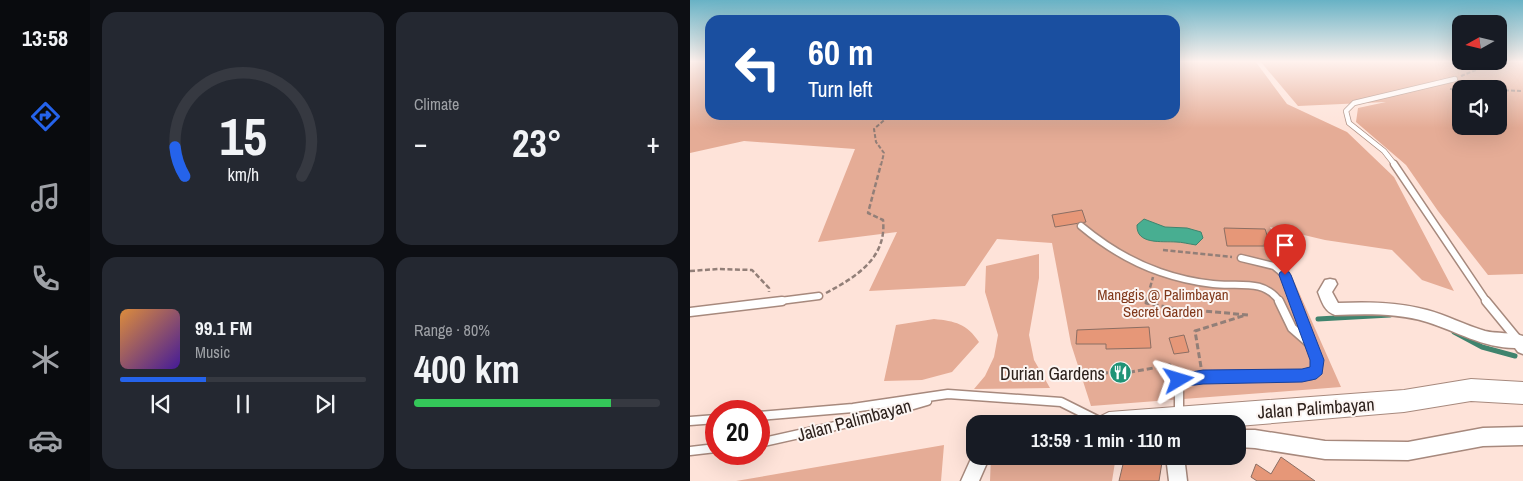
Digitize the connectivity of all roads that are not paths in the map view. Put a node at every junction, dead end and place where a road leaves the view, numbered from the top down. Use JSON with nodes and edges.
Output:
{"nodes":[{"id":1,"x":1436,"y":83,"type":"edge"},
{"id":2,"x":1080,"y":226,"type":"dead end"},
{"id":3,"x":1241,"y":258,"type":"road end"},
{"id":4,"x":1330,"y":284,"type":"dead end"},
{"id":5,"x":820,"y":296,"type":"road end"},
{"id":6,"x":690,"y":312,"type":"edge"},
{"id":7,"x":1309,"y":342,"type":"junction"},
{"id":8,"x":1521,"y":344,"type":"edge"},
{"id":9,"x":1523,"y":393,"type":"edge"},
{"id":10,"x":948,"y":394,"type":"junction"},
{"id":11,"x":770,"y":415,"type":"edge"},
{"id":12,"x":1088,"y":415,"type":"edge"},
{"id":13,"x":1179,"y":415,"type":"edge"},
{"id":14,"x":1238,"y":415,"type":"edge"},
{"id":15,"x":705,"y":420,"type":"edge"},
{"id":16,"x":690,"y":421,"type":"edge"},
{"id":17,"x":1523,"y":436,"type":"edge"},
{"id":18,"x":1246,"y":439,"type":"edge"},
{"id":19,"x":770,"y":442,"type":"edge"},
{"id":20,"x":705,"y":449,"type":"edge"},
{"id":21,"x":690,"y":451,"type":"edge"},
{"id":22,"x":977,"y":465,"type":"edge"},
{"id":23,"x":1176,"y":465,"type":"edge"},
{"id":24,"x":970,"y":481,"type":"edge"},
{"id":25,"x":1178,"y":481,"type":"edge"}],
"edges":[{"from":1,"to":8,"type":"lane"},
{"from":2,"to":7,"type":"lane"},
{"from":3,"to":7,"type":"lane"},
{"from":4,"to":8,"type":"street"},
{"from":5,"to":6,"type":"lane"},
{"from":7,"to":13,"type":"lane"},
{"from":9,"to":14,"type":"street","name":"Jalan Palimbayan"},
{"from":10,"to":11,"type":"lane","name":"Jalan Palimbayan"},
{"from":10,"to":12,"type":"lane","name":"Jalan Palimbayan"},
{"from":10,"to":19,"type":"lane","name":"Jalan Palimbayan"},
{"from":15,"to":16,"type":"lane"},
{"from":17,"to":18,"type":"street"},
{"from":20,"to":21,"type":"lane"},
{"from":22,"to":24,"type":"street"},
{"from":23,"to":25,"type":"street"}]}
